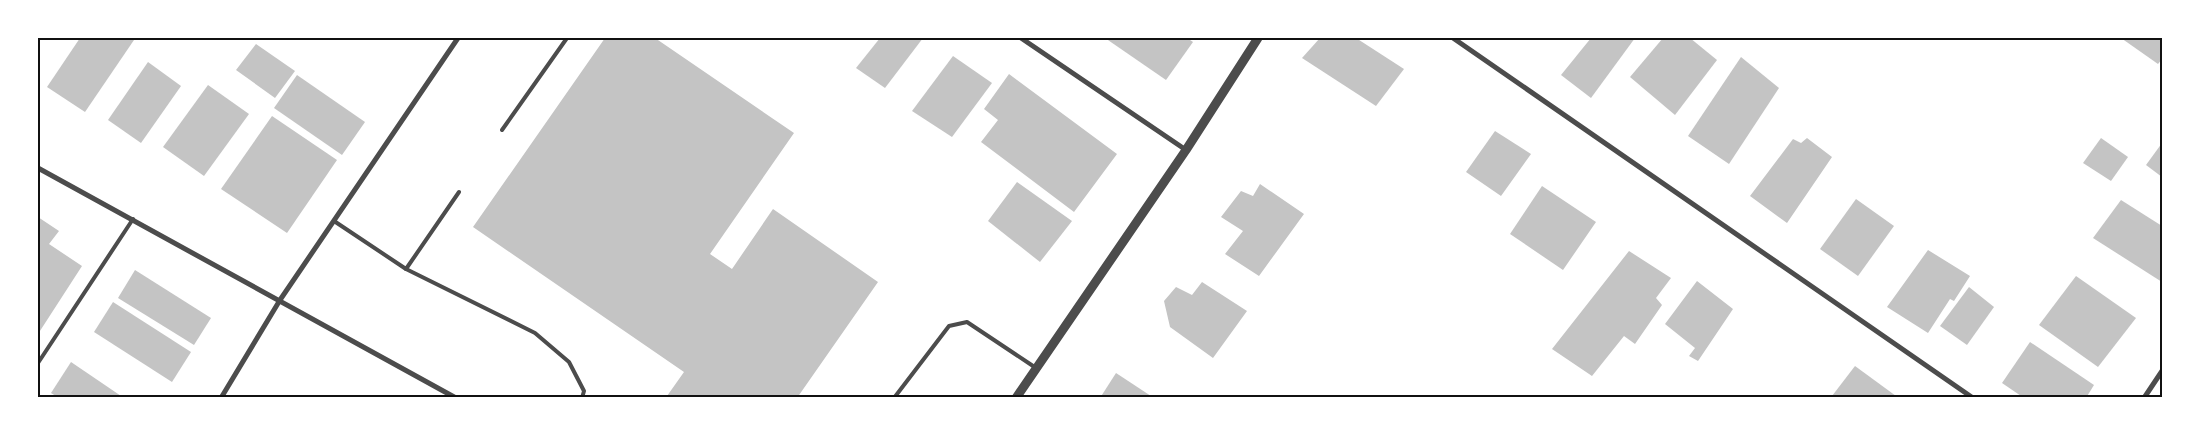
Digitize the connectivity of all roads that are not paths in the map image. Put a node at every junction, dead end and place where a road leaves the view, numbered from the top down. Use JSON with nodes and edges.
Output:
{"nodes":[{"id":1,"x":458,"y":38,"type":"edge"},
{"id":2,"x":567,"y":38,"type":"edge"},
{"id":3,"x":1021,"y":38,"type":"edge"},
{"id":4,"x":1258,"y":38,"type":"edge"},
{"id":5,"x":1453,"y":38,"type":"edge"},
{"id":6,"x":502,"y":130,"type":"dead end"},
{"id":7,"x":1186,"y":150,"type":"junction"},
{"id":8,"x":38,"y":168,"type":"edge"},
{"id":9,"x":459,"y":192,"type":"dead end"},
{"id":10,"x":133,"y":219,"type":"junction"},
{"id":11,"x":334,"y":221,"type":"junction"},
{"id":12,"x":406,"y":269,"type":"junction"},
{"id":13,"x":280,"y":300,"type":"junction"},
{"id":14,"x":38,"y":363,"type":"edge"},
{"id":15,"x":1036,"y":368,"type":"junction"},
{"id":16,"x":2162,"y":370,"type":"edge"},
{"id":17,"x":221,"y":398,"type":"edge"},
{"id":18,"x":456,"y":398,"type":"edge"},
{"id":19,"x":582,"y":398,"type":"edge"},
{"id":20,"x":894,"y":398,"type":"edge"},
{"id":21,"x":1016,"y":398,"type":"edge"},
{"id":22,"x":1973,"y":398,"type":"edge"},
{"id":23,"x":2144,"y":398,"type":"edge"}],
"edges":[{"from":1,"to":11,"type":"street"},
{"from":2,"to":6,"type":"lane"},
{"from":3,"to":7,"type":"street"},
{"from":4,"to":7,"type":"street"},
{"from":5,"to":22,"type":"street"},
{"from":7,"to":15,"type":"street"},
{"from":8,"to":10,"type":"street"},
{"from":9,"to":12,"type":"lane"},
{"from":10,"to":13,"type":"street"},
{"from":10,"to":14,"type":"lane"},
{"from":11,"to":12,"type":"lane"},
{"from":11,"to":13,"type":"street"},
{"from":12,"to":19,"type":"lane"},
{"from":13,"to":17,"type":"street"},
{"from":13,"to":18,"type":"street"},
{"from":15,"to":20,"type":"lane"},
{"from":15,"to":21,"type":"street"},
{"from":16,"to":23,"type":"street"}]}
